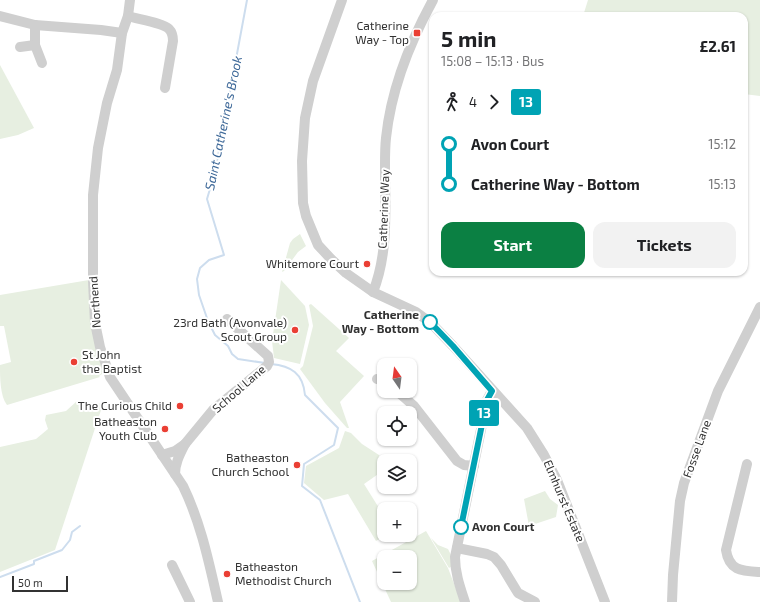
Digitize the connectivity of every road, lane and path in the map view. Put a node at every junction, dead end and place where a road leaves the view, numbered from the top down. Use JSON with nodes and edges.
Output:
{"nodes":[{"id":1,"x":130,"y":0,"type":"edge"},
{"id":2,"x":342,"y":0,"type":"edge"},
{"id":3,"x":433,"y":0,"type":"edge"},
{"id":4,"x":0,"y":16,"type":"edge"},
{"id":5,"x":128,"y":16,"type":"junction"},
{"id":6,"x":35,"y":25,"type":"junction"},
{"id":7,"x":122,"y":33,"type":"junction"},
{"id":8,"x":35,"y":45,"type":"junction"},
{"id":9,"x":20,"y":47,"type":"dead end"},
{"id":10,"x":42,"y":64,"type":"dead end"},
{"id":11,"x":165,"y":88,"type":"dead end"},
{"id":12,"x":373,"y":292,"type":"junction"},
{"id":13,"x":760,"y":307,"type":"edge"},
{"id":14,"x":228,"y":319,"type":"dead end"},
{"id":15,"x":492,"y":391,"type":"junction"},
{"id":16,"x":405,"y":398,"type":"edge"},
{"id":17,"x":185,"y":444,"type":"junction"},
{"id":18,"x":162,"y":455,"type":"junction"},
{"id":19,"x":747,"y":464,"type":"dead end"},
{"id":20,"x":474,"y":466,"type":"junction"},
{"id":21,"x":175,"y":474,"type":"junction"},
{"id":22,"x":457,"y":548,"type":"junction"},
{"id":23,"x":172,"y":565,"type":"dead end"},
{"id":24,"x":760,"y":572,"type":"edge"},
{"id":25,"x":190,"y":602,"type":"edge"},
{"id":26,"x":218,"y":602,"type":"edge"},
{"id":27,"x":465,"y":602,"type":"edge"},
{"id":28,"x":535,"y":602,"type":"edge"},
{"id":29,"x":605,"y":602,"type":"edge"},
{"id":30,"x":672,"y":602,"type":"edge"}],
"edges":[{"from":1,"to":5,"type":"street","name":"Northend"},
{"from":2,"to":12,"type":"street"},
{"from":3,"to":12,"type":"street","name":"Catherine Way"},
{"from":4,"to":6,"type":"street"},
{"from":5,"to":7,"type":"street","name":"Northend"},
{"from":5,"to":11,"type":"street"},
{"from":6,"to":7,"type":"street"},
{"from":6,"to":8,"type":"street"},
{"from":7,"to":18,"type":"street","name":"Northend"},
{"from":8,"to":9,"type":"street"},
{"from":8,"to":10,"type":"street"},
{"from":12,"to":15,"type":"street","name":"Elmhurst Estate"},
{"from":13,"to":30,"type":"street","name":"Fosse Lane"},
{"from":14,"to":17,"type":"street","name":"School Lane"},
{"from":15,"to":20,"type":"street"},
{"from":15,"to":29,"type":"street","name":"Elmhurst Estate"},
{"from":16,"to":20,"type":"street"},
{"from":17,"to":18,"type":"street","name":"School Lane"},
{"from":17,"to":21,"type":"street","name":"School Lane"},
{"from":18,"to":21,"type":"street","name":"Northend"},
{"from":19,"to":24,"type":"street"},
{"from":20,"to":22,"type":"street"},
{"from":21,"to":26,"type":"street","name":"Northend"},
{"from":22,"to":27,"type":"street"},
{"from":22,"to":28,"type":"street"},
{"from":23,"to":25,"type":"street"}]}
